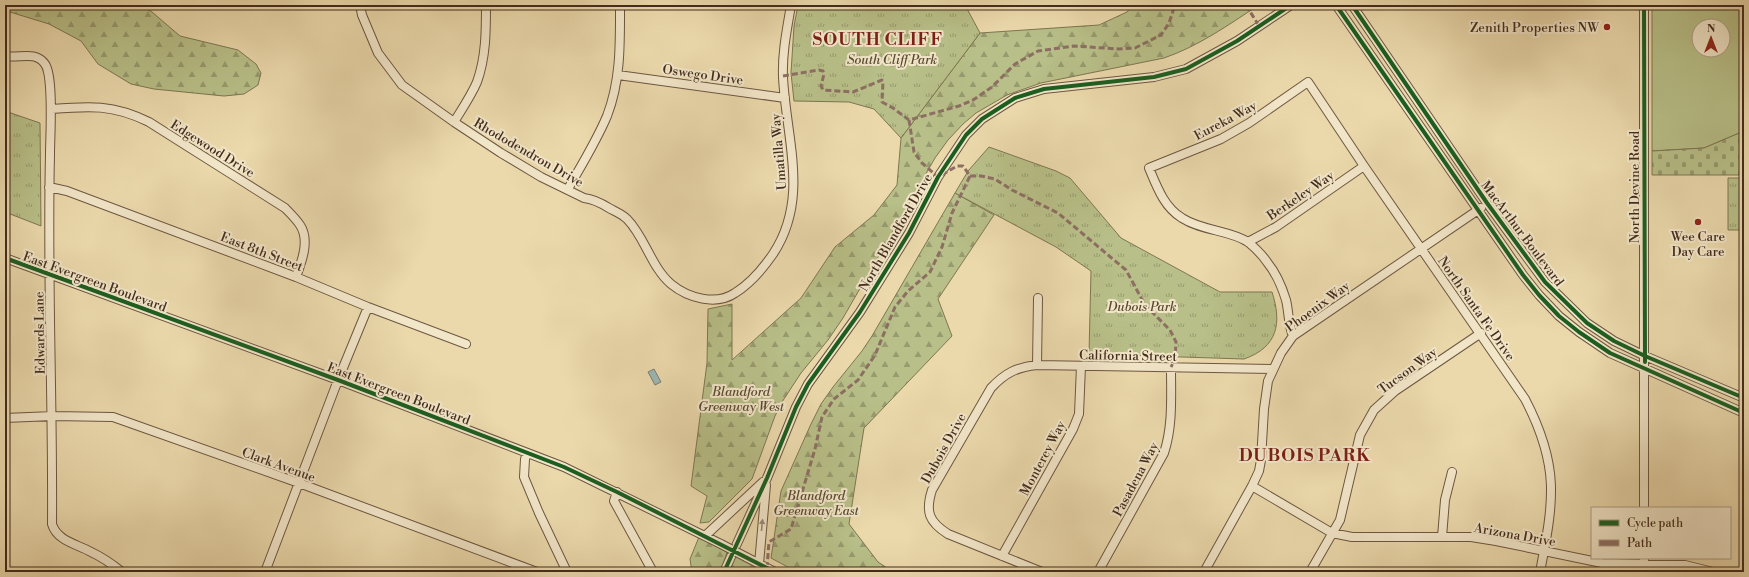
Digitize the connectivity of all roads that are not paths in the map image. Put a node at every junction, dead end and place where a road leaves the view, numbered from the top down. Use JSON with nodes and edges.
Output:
{"nodes":[{"id":1,"x":360,"y":5,"type":"edge"},
{"id":2,"x":486,"y":5,"type":"edge"},
{"id":3,"x":620,"y":5,"type":"edge"},
{"id":4,"x":791,"y":5,"type":"edge"},
{"id":5,"x":1290,"y":5,"type":"edge"},
{"id":6,"x":1336,"y":5,"type":"edge"},
{"id":7,"x":1352,"y":5,"type":"edge"},
{"id":8,"x":1644,"y":5,"type":"edge"},
{"id":9,"x":5,"y":56,"type":"edge"},
{"id":10,"x":618,"y":75,"type":"junction"},
{"id":11,"x":1308,"y":82,"type":"joint"},
{"id":12,"x":785,"y":98,"type":"junction"},
{"id":13,"x":51,"y":109,"type":"junction"},
{"id":14,"x":454,"y":122,"type":"junction"},
{"id":15,"x":1364,"y":166,"type":"junction"},
{"id":16,"x":49,"y":187,"type":"junction"},
{"id":17,"x":568,"y":189,"type":"junction"},
{"id":18,"x":1487,"y":203,"type":"junction"},
{"id":19,"x":1477,"y":210,"type":"junction"},
{"id":20,"x":1248,"y":242,"type":"junction"},
{"id":21,"x":1421,"y":248,"type":"junction"},
{"id":22,"x":5,"y":258,"type":"edge"},
{"id":23,"x":50,"y":275,"type":"junction"},
{"id":24,"x":296,"y":277,"type":"junction"},
{"id":25,"x":728,"y":298,"type":"joint"},
{"id":26,"x":1038,"y":298,"type":"dead end"},
{"id":27,"x":368,"y":307,"type":"junction"},
{"id":28,"x":1481,"y":333,"type":"junction"},
{"id":29,"x":1293,"y":336,"type":"junction"},
{"id":30,"x":466,"y":344,"type":"dead end"},
{"id":31,"x":1645,"y":356,"type":"junction"},
{"id":32,"x":1038,"y":365,"type":"junction"},
{"id":33,"x":1081,"y":366,"type":"junction"},
{"id":34,"x":1171,"y":367,"type":"junction"},
{"id":35,"x":1272,"y":369,"type":"junction"},
{"id":36,"x":1645,"y":370,"type":"junction"},
{"id":37,"x":338,"y":380,"type":"junction"},
{"id":38,"x":991,"y":388,"type":"joint"},
{"id":39,"x":1744,"y":398,"type":"edge"},
{"id":40,"x":1744,"y":413,"type":"edge"},
{"id":41,"x":52,"y":416,"type":"junction"},
{"id":42,"x":5,"y":418,"type":"edge"},
{"id":43,"x":527,"y":453,"type":"junction"},
{"id":44,"x":1452,"y":472,"type":"dead end"},
{"id":45,"x":766,"y":478,"type":"junction"},
{"id":46,"x":299,"y":483,"type":"junction"},
{"id":47,"x":1252,"y":486,"type":"junction"},
{"id":48,"x":617,"y":492,"type":"junction"},
{"id":49,"x":1644,"y":507,"type":"edge"},
{"id":50,"x":1332,"y":533,"type":"junction"},
{"id":51,"x":705,"y":536,"type":"junction"},
{"id":52,"x":1442,"y":537,"type":"junction"},
{"id":53,"x":1544,"y":551,"type":"junction"},
{"id":54,"x":1002,"y":556,"type":"junction"},
{"id":55,"x":759,"y":564,"type":"junction"},
{"id":56,"x":1644,"y":565,"type":"edge"},
{"id":57,"x":122,"y":572,"type":"edge"},
{"id":58,"x":265,"y":572,"type":"edge"},
{"id":59,"x":537,"y":572,"type":"edge"},
{"id":60,"x":567,"y":572,"type":"edge"},
{"id":61,"x":653,"y":572,"type":"edge"},
{"id":62,"x":724,"y":572,"type":"edge"},
{"id":63,"x":776,"y":572,"type":"edge"},
{"id":64,"x":1042,"y":572,"type":"edge"},
{"id":65,"x":1098,"y":572,"type":"edge"},
{"id":66,"x":1204,"y":572,"type":"edge"},
{"id":67,"x":1310,"y":572,"type":"edge"},
{"id":68,"x":1540,"y":572,"type":"edge"},
{"id":69,"x":1713,"y":572,"type":"edge"}],
"edges":[{"from":1,"to":14,"type":"street","name":"Rhododendron Drive"},
{"from":2,"to":14,"type":"street"},
{"from":3,"to":10,"type":"street"},
{"from":4,"to":12,"type":"street","name":"Umatilla Way"},
{"from":5,"to":45,"type":"street","name":"North Blandford Drive"},
{"from":6,"to":19,"type":"street","name":"MacArthur Boulevard"},
{"from":7,"to":18,"type":"street","name":"MacArthur Boulevard"},
{"from":8,"to":31,"type":"street","name":"North Devine Road"},
{"from":9,"to":13,"type":"street","name":"Edwards Lane"},
{"from":10,"to":12,"type":"street","name":"Oswego Drive"},
{"from":10,"to":17,"type":"street"},
{"from":11,"to":15,"type":"street","name":"North Santa Fe Drive"},
{"from":11,"to":20,"type":"street","name":"Eureka Way"},
{"from":12,"to":25,"type":"street","name":"Umatilla Way"},
{"from":13,"to":16,"type":"street","name":"Edwards Lane"},
{"from":13,"to":24,"type":"street","name":"Edgewood Drive"},
{"from":14,"to":17,"type":"street","name":"Rhododendron Drive"},
{"from":15,"to":20,"type":"street","name":"Berkeley Way"},
{"from":15,"to":21,"type":"street","name":"North Santa Fe Drive"},
{"from":16,"to":23,"type":"street","name":"Edwards Lane"},
{"from":16,"to":24,"type":"street","name":"East 8th Street"},
{"from":17,"to":25,"type":"street","name":"Rhododendron Drive"},
{"from":18,"to":19,"type":"street","name":"Phoenix Way"},
{"from":18,"to":31,"type":"street","name":"MacArthur Boulevard"},
{"from":19,"to":21,"type":"street","name":"Phoenix Way"},
{"from":19,"to":36,"type":"street","name":"MacArthur Boulevard"},
{"from":20,"to":29,"type":"street"},
{"from":21,"to":28,"type":"street","name":"North Santa Fe Drive"},
{"from":21,"to":29,"type":"street","name":"Phoenix Way"},
{"from":22,"to":23,"type":"street","name":"East Evergreen Boulevard"},
{"from":23,"to":37,"type":"street","name":"East Evergreen Boulevard"},
{"from":23,"to":41,"type":"street","name":"Edwards Lane"},
{"from":24,"to":27,"type":"street","name":"East 8th Street"},
{"from":26,"to":32,"type":"street"},
{"from":27,"to":30,"type":"street","name":"East 8th Street"},
{"from":27,"to":37,"type":"street"},
{"from":28,"to":50,"type":"street","name":"Tucson Way"},
{"from":28,"to":53,"type":"street","name":"North Santa Fe Drive"},
{"from":29,"to":35,"type":"street","name":"Phoenix Way"},
{"from":31,"to":36,"type":"street","name":"North Devine Road"},
{"from":31,"to":39,"type":"street","name":"MacArthur Boulevard"},
{"from":32,"to":33,"type":"street","name":"California Street"},
{"from":32,"to":38,"type":"street","name":"California Street"},
{"from":33,"to":34,"type":"street","name":"California Street"},
{"from":33,"to":54,"type":"street","name":"Monterey Way"},
{"from":34,"to":35,"type":"street","name":"California Street"},
{"from":34,"to":65,"type":"street","name":"Pasadena Way"},
{"from":35,"to":47,"type":"street","name":"Phoenix Way"},
{"from":36,"to":40,"type":"street","name":"MacArthur Boulevard"},
{"from":36,"to":49,"type":"street","name":"North Devine Road"},
{"from":37,"to":43,"type":"street","name":"East Evergreen Boulevard"},
{"from":37,"to":46,"type":"street"},
{"from":38,"to":54,"type":"street","name":"Dubois Drive"},
{"from":41,"to":42,"type":"street","name":"Clark Avenue"},
{"from":41,"to":46,"type":"street","name":"Clark Avenue"},
{"from":41,"to":57,"type":"street","name":"Edwards Lane"},
{"from":43,"to":48,"type":"street","name":"East Evergreen Boulevard"},
{"from":43,"to":60,"type":"street"},
{"from":44,"to":52,"type":"street"},
{"from":45,"to":51,"type":"street"},
{"from":55,"to":45,"type":"street","one_way":true},
{"from":45,"to":62,"type":"street","name":"North Blandford Drive"},
{"from":46,"to":58,"type":"street"},
{"from":46,"to":59,"type":"street","name":"Clark Avenue"},
{"from":47,"to":50,"type":"street","name":"Arizona Drive"},
{"from":47,"to":66,"type":"street","name":"Phoenix Way"},
{"from":48,"to":51,"type":"street","name":"East Evergreen Boulevard"},
{"from":48,"to":61,"type":"street"},
{"from":50,"to":52,"type":"street","name":"Arizona Drive"},
{"from":50,"to":67,"type":"street","name":"Tucson Way"},
{"from":51,"to":55,"type":"street","name":"East Evergreen Boulevard","bridge":true},
{"from":52,"to":53,"type":"street","name":"Arizona Drive"},
{"from":53,"to":56,"type":"street","name":"Arizona Drive"},
{"from":53,"to":68,"type":"street","name":"North Santa Fe Drive"},
{"from":54,"to":64,"type":"street","name":"Dubois Drive"},
{"from":55,"to":63,"type":"street","name":"East Evergreen Boulevard"},
{"from":56,"to":69,"type":"street","name":"Arizona Drive"}]}
